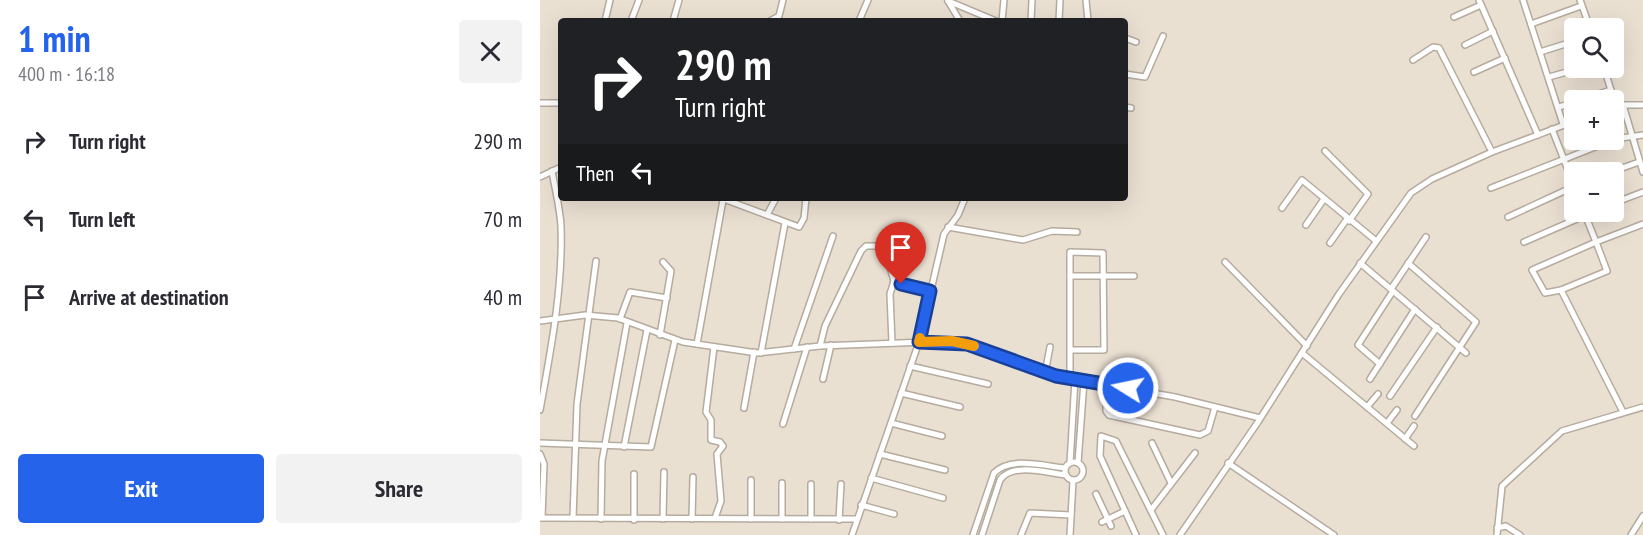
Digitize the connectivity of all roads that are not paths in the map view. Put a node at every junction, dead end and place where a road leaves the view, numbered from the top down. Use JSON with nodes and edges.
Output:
{"nodes":[{"id":1,"x":610,"y":0,"type":"edge"},
{"id":2,"x":639,"y":0,"type":"edge"},
{"id":3,"x":679,"y":0,"type":"edge"},
{"id":4,"x":783,"y":0,"type":"edge"},
{"id":5,"x":868,"y":0,"type":"edge"},
{"id":6,"x":1004,"y":0,"type":"edge"},
{"id":7,"x":1032,"y":0,"type":"edge"},
{"id":8,"x":1060,"y":0,"type":"edge"},
{"id":9,"x":1086,"y":0,"type":"edge"},
{"id":10,"x":1523,"y":0,"type":"edge"},
{"id":11,"x":947,"y":1,"type":"edge"},
{"id":12,"x":1480,"y":2,"type":"edge"},
{"id":13,"x":1581,"y":3,"type":"edge"},
{"id":14,"x":1454,"y":17,"type":"dead end"},
{"id":15,"x":605,"y":18,"type":"edge"},
{"id":16,"x":632,"y":18,"type":"edge"},
{"id":17,"x":674,"y":18,"type":"edge"},
{"id":18,"x":775,"y":18,"type":"edge"},
{"id":19,"x":860,"y":18,"type":"edge"},
{"id":20,"x":958,"y":18,"type":"edge"},
{"id":21,"x":989,"y":18,"type":"edge"},
{"id":22,"x":1002,"y":18,"type":"edge"},
{"id":23,"x":1030,"y":18,"type":"edge"},
{"id":24,"x":1059,"y":18,"type":"edge"},
{"id":25,"x":1088,"y":18,"type":"edge"},
{"id":26,"x":1586,"y":18,"type":"edge"},
{"id":27,"x":1531,"y":24,"type":"junction"},
{"id":28,"x":1493,"y":31,"type":"junction"},
{"id":29,"x":1163,"y":36,"type":"dead end"},
{"id":30,"x":1128,"y":39,"type":"edge"},
{"id":31,"x":1136,"y":42,"type":"dead end"},
{"id":32,"x":1564,"y":44,"type":"edge"},
{"id":33,"x":1466,"y":45,"type":"dead end"},
{"id":34,"x":1540,"y":52,"type":"junction"},
{"id":35,"x":1505,"y":58,"type":"junction"},
{"id":36,"x":1413,"y":60,"type":"dead end"},
{"id":37,"x":1474,"y":72,"type":"dead end"},
{"id":38,"x":1564,"y":73,"type":"edge"},
{"id":39,"x":1128,"y":74,"type":"edge"},
{"id":40,"x":1549,"y":77,"type":"junction"},
{"id":41,"x":1607,"y":78,"type":"edge"},
{"id":42,"x":1611,"y":90,"type":"edge"},
{"id":43,"x":540,"y":103,"type":"edge"},
{"id":44,"x":558,"y":103,"type":"edge"},
{"id":45,"x":1564,"y":105,"type":"edge"},
{"id":46,"x":1643,"y":105,"type":"edge"},
{"id":47,"x":1624,"y":106,"type":"edge"},
{"id":48,"x":1559,"y":107,"type":"junction"},
{"id":49,"x":1624,"y":120,"type":"edge"},
{"id":50,"x":1563,"y":124,"type":"joint"},
{"id":51,"x":1552,"y":129,"type":"junction"},
{"id":52,"x":1538,"y":135,"type":"junction"},
{"id":53,"x":1630,"y":135,"type":"junction"},
{"id":54,"x":1643,"y":135,"type":"edge"},
{"id":55,"x":1624,"y":136,"type":"edge"},
{"id":56,"x":1586,"y":150,"type":"edge"},
{"id":57,"x":1325,"y":151,"type":"dead end"},
{"id":58,"x":1492,"y":152,"type":"junction"},
{"id":59,"x":1563,"y":159,"type":"junction"},
{"id":60,"x":1564,"y":162,"type":"edge"},
{"id":61,"x":1641,"y":166,"type":"edge"},
{"id":62,"x":558,"y":168,"type":"edge"},
{"id":63,"x":1624,"y":169,"type":"edge"},
{"id":64,"x":552,"y":171,"type":"junction"},
{"id":65,"x":540,"y":177,"type":"edge"},
{"id":66,"x":1491,"y":188,"type":"dead end"},
{"id":67,"x":1564,"y":192,"type":"edge"},
{"id":68,"x":1643,"y":192,"type":"edge"},
{"id":69,"x":1624,"y":199,"type":"edge"},
{"id":70,"x":1324,"y":200,"type":"junction"},
{"id":71,"x":725,"y":201,"type":"edge"},
{"id":72,"x":730,"y":201,"type":"edge"},
{"id":73,"x":774,"y":201,"type":"edge"},
{"id":74,"x":806,"y":201,"type":"edge"},
{"id":75,"x":964,"y":201,"type":"edge"},
{"id":76,"x":1282,"y":208,"type":"dead end"},
{"id":77,"x":767,"y":215,"type":"junction"},
{"id":78,"x":1508,"y":217,"type":"dead end"},
{"id":79,"x":1348,"y":220,"type":"junction"},
{"id":80,"x":1566,"y":222,"type":"edge"},
{"id":81,"x":1588,"y":222,"type":"edge"},
{"id":82,"x":785,"y":223,"type":"junction"},
{"id":83,"x":1643,"y":224,"type":"edge"},
{"id":84,"x":1306,"y":225,"type":"dead end"},
{"id":85,"x":948,"y":227,"type":"junction"},
{"id":86,"x":1077,"y":232,"type":"dead end"},
{"id":87,"x":833,"y":236,"type":"dead end"},
{"id":88,"x":1426,"y":237,"type":"dead end"},
{"id":89,"x":1375,"y":240,"type":"junction"},
{"id":90,"x":1524,"y":242,"type":"dead end"},
{"id":91,"x":1596,"y":242,"type":"junction"},
{"id":92,"x":1330,"y":243,"type":"dead end"},
{"id":93,"x":596,"y":261,"type":"dead end"},
{"id":94,"x":663,"y":262,"type":"dead end"},
{"id":95,"x":1225,"y":262,"type":"dead end"},
{"id":96,"x":1408,"y":263,"type":"junction"},
{"id":97,"x":1360,"y":264,"type":"junction"},
{"id":98,"x":1070,"y":276,"type":"junction"},
{"id":99,"x":1103,"y":276,"type":"junction"},
{"id":100,"x":1134,"y":276,"type":"dead end"},
{"id":101,"x":894,"y":280,"type":"junction"},
{"id":102,"x":1392,"y":290,"type":"junction"},
{"id":103,"x":1561,"y":290,"type":"junction"},
{"id":104,"x":930,"y":291,"type":"junction"},
{"id":105,"x":667,"y":298,"type":"junction"},
{"id":106,"x":1415,"y":309,"type":"junction"},
{"id":107,"x":590,"y":316,"type":"junction"},
{"id":108,"x":556,"y":319,"type":"junction"},
{"id":109,"x":620,"y":319,"type":"junction"},
{"id":110,"x":540,"y":321,"type":"edge"},
{"id":111,"x":627,"y":323,"type":"junction"},
{"id":112,"x":1437,"y":327,"type":"junction"},
{"id":113,"x":647,"y":330,"type":"junction"},
{"id":114,"x":660,"y":334,"type":"junction"},
{"id":115,"x":675,"y":340,"type":"junction"},
{"id":116,"x":919,"y":342,"type":"junction"},
{"id":117,"x":892,"y":343,"type":"junction"},
{"id":118,"x":697,"y":344,"type":"junction"},
{"id":119,"x":831,"y":345,"type":"junction"},
{"id":120,"x":820,"y":346,"type":"junction"},
{"id":121,"x":1306,"y":346,"type":"junction"},
{"id":122,"x":714,"y":347,"type":"junction"},
{"id":123,"x":807,"y":347,"type":"junction"},
{"id":124,"x":1050,"y":347,"type":"dead end"},
{"id":125,"x":1461,"y":347,"type":"junction"},
{"id":126,"x":794,"y":349,"type":"junction"},
{"id":127,"x":1070,"y":350,"type":"junction"},
{"id":128,"x":754,"y":352,"type":"junction"},
{"id":129,"x":761,"y":353,"type":"junction"},
{"id":130,"x":1302,"y":353,"type":"junction"},
{"id":131,"x":1466,"y":353,"type":"dead end"},
{"id":132,"x":1380,"y":364,"type":"junction"},
{"id":133,"x":910,"y":366,"type":"junction"},
{"id":134,"x":1044,"y":373,"type":"junction"},
{"id":135,"x":823,"y":379,"type":"dead end"},
{"id":136,"x":1073,"y":379,"type":"junction"},
{"id":137,"x":1370,"y":379,"type":"dead end"},
{"id":138,"x":1084,"y":381,"type":"junction"},
{"id":139,"x":988,"y":384,"type":"dead end"},
{"id":140,"x":1106,"y":384,"type":"junction"},
{"id":141,"x":901,"y":393,"type":"junction"},
{"id":142,"x":1378,"y":394,"type":"dead end"},
{"id":143,"x":1390,"y":396,"type":"dead end"},
{"id":144,"x":1643,"y":406,"type":"edge"},
{"id":145,"x":960,"y":407,"type":"dead end"},
{"id":146,"x":1215,"y":407,"type":"junction"},
{"id":147,"x":1367,"y":407,"type":"junction"},
{"id":148,"x":744,"y":408,"type":"dead end"},
{"id":149,"x":540,"y":410,"type":"edge"},
{"id":150,"x":1397,"y":410,"type":"dead end"},
{"id":151,"x":1623,"y":412,"type":"junction"},
{"id":152,"x":1415,"y":416,"type":"dead end"},
{"id":153,"x":1260,"y":418,"type":"junction"},
{"id":154,"x":891,"y":423,"type":"junction"},
{"id":155,"x":1387,"y":423,"type":"junction"},
{"id":156,"x":783,"y":424,"type":"dead end"},
{"id":157,"x":1414,"y":426,"type":"dead end"},
{"id":158,"x":1072,"y":428,"type":"junction"},
{"id":159,"x":1080,"y":428,"type":"junction"},
{"id":160,"x":942,"y":436,"type":"dead end"},
{"id":161,"x":1405,"y":439,"type":"junction"},
{"id":162,"x":1152,"y":443,"type":"dead end"},
{"id":163,"x":540,"y":444,"type":"edge"},
{"id":164,"x":574,"y":444,"type":"junction"},
{"id":165,"x":604,"y":445,"type":"junction"},
{"id":166,"x":1414,"y":446,"type":"dead end"},
{"id":167,"x":624,"y":447,"type":"junction"},
{"id":168,"x":1195,"y":453,"type":"dead end"},
{"id":169,"x":540,"y":454,"type":"edge"},
{"id":170,"x":880,"y":454,"type":"junction"},
{"id":171,"x":1078,"y":463,"type":"junction"},
{"id":172,"x":1228,"y":463,"type":"junction"},
{"id":173,"x":1033,"y":468,"type":"junction"},
{"id":174,"x":1067,"y":469,"type":"junction"},
{"id":175,"x":945,"y":470,"type":"dead end"},
{"id":176,"x":664,"y":472,"type":"dead end"},
{"id":177,"x":634,"y":474,"type":"dead end"},
{"id":178,"x":693,"y":477,"type":"dead end"},
{"id":179,"x":871,"y":478,"type":"junction"},
{"id":180,"x":751,"y":480,"type":"dead end"},
{"id":181,"x":1073,"y":481,"type":"junction"},
{"id":182,"x":782,"y":483,"type":"dead end"},
{"id":183,"x":1171,"y":483,"type":"junction"},
{"id":184,"x":811,"y":484,"type":"dead end"},
{"id":185,"x":841,"y":484,"type":"dead end"},
{"id":186,"x":1096,"y":494,"type":"dead end"},
{"id":187,"x":943,"y":498,"type":"dead end"},
{"id":188,"x":861,"y":505,"type":"junction"},
{"id":189,"x":1150,"y":510,"type":"junction"},
{"id":190,"x":1125,"y":511,"type":"junction"},
{"id":191,"x":894,"y":514,"type":"dead end"},
{"id":192,"x":1071,"y":515,"type":"junction"},
{"id":193,"x":1643,"y":516,"type":"edge"},
{"id":194,"x":541,"y":518,"type":"edge"},
{"id":195,"x":573,"y":518,"type":"junction"},
{"id":196,"x":601,"y":519,"type":"junction"},
{"id":197,"x":663,"y":519,"type":"junction"},
{"id":198,"x":692,"y":519,"type":"junction"},
{"id":199,"x":716,"y":519,"type":"junction"},
{"id":200,"x":751,"y":519,"type":"junction"},
{"id":201,"x":782,"y":519,"type":"junction"},
{"id":202,"x":811,"y":519,"type":"junction"},
{"id":203,"x":856,"y":519,"type":"junction"},
{"id":204,"x":634,"y":520,"type":"junction"},
{"id":205,"x":839,"y":520,"type":"junction"},
{"id":206,"x":1497,"y":528,"type":"junction"},
{"id":207,"x":852,"y":535,"type":"edge"},
{"id":208,"x":974,"y":535,"type":"edge"},
{"id":209,"x":982,"y":535,"type":"edge"},
{"id":210,"x":1021,"y":535,"type":"edge"},
{"id":211,"x":1070,"y":535,"type":"edge"},
{"id":212,"x":1136,"y":535,"type":"edge"},
{"id":213,"x":1162,"y":535,"type":"edge"},
{"id":214,"x":1180,"y":535,"type":"edge"},
{"id":215,"x":1334,"y":535,"type":"edge"},
{"id":216,"x":1497,"y":535,"type":"edge"},
{"id":217,"x":1520,"y":535,"type":"edge"},
{"id":218,"x":1631,"y":535,"type":"edge"}],
"edges":[{"from":1,"to":15,"type":"street"},
{"from":2,"to":16,"type":"street"},
{"from":3,"to":17,"type":"street"},
{"from":4,"to":18,"type":"street"},
{"from":5,"to":19,"type":"street"},
{"from":6,"to":22,"type":"street"},
{"from":7,"to":23,"type":"street"},
{"from":8,"to":24,"type":"street"},
{"from":9,"to":25,"type":"street"},
{"from":10,"to":27,"type":"street"},
{"from":11,"to":20,"type":"street"},
{"from":11,"to":21,"type":"street"},
{"from":12,"to":14,"type":"street"},
{"from":12,"to":28,"type":"street"},
{"from":13,"to":26,"type":"street"},
{"from":13,"to":27,"type":"street"},
{"from":27,"to":34,"type":"street"},
{"from":28,"to":33,"type":"street"},
{"from":28,"to":35,"type":"street"},
{"from":29,"to":39,"type":"street"},
{"from":30,"to":31,"type":"street"},
{"from":32,"to":34,"type":"street"},
{"from":34,"to":40,"type":"street"},
{"from":35,"to":37,"type":"street"},
{"from":35,"to":52,"type":"street"},
{"from":36,"to":58,"type":"street"},
{"from":38,"to":40,"type":"street"},
{"from":40,"to":48,"type":"street"},
{"from":41,"to":42,"type":"street"},
{"from":43,"to":44,"type":"street"},
{"from":45,"to":48,"type":"street"},
{"from":46,"to":47,"type":"street"},
{"from":48,"to":50,"type":"street"},
{"from":49,"to":53,"type":"street"},
{"from":50,"to":51,"type":"street"},
{"from":51,"to":52,"type":"street"},
{"from":51,"to":59,"type":"street"},
{"from":52,"to":58,"type":"street"},
{"from":53,"to":54,"type":"street"},
{"from":53,"to":55,"type":"street"},
{"from":53,"to":61,"type":"street"},
{"from":56,"to":59,"type":"street"},
{"from":57,"to":79,"type":"street"},
{"from":58,"to":89,"type":"street"},
{"from":59,"to":60,"type":"street"},
{"from":59,"to":66,"type":"street"},
{"from":61,"to":63,"type":"street"},
{"from":62,"to":64,"type":"street"},
{"from":64,"to":65,"type":"street"},
{"from":64,"to":108,"type":"street"},
{"from":67,"to":78,"type":"street"},
{"from":68,"to":69,"type":"street"},
{"from":70,"to":76,"type":"street"},
{"from":70,"to":79,"type":"street"},
{"from":70,"to":84,"type":"street"},
{"from":71,"to":118,"type":"street"},
{"from":72,"to":77,"type":"street"},
{"from":73,"to":77,"type":"street"},
{"from":74,"to":82,"type":"street"},
{"from":75,"to":85,"type":"street"},
{"from":77,"to":82,"type":"street"},
{"from":79,"to":89,"type":"street"},
{"from":79,"to":92,"type":"street"},
{"from":80,"to":90,"type":"street"},
{"from":81,"to":91,"type":"street"},
{"from":82,"to":129,"type":"street"},
{"from":83,"to":91,"type":"street"},
{"from":85,"to":86,"type":"street"},
{"from":85,"to":104,"type":"street"},
{"from":87,"to":126,"type":"street"},
{"from":88,"to":96,"type":"street"},
{"from":89,"to":97,"type":"street"},
{"from":91,"to":103,"type":"street"},
{"from":91,"to":103,"type":"street"},
{"from":93,"to":107,"type":"street"},
{"from":94,"to":105,"type":"street"},
{"from":95,"to":121,"type":"street"},
{"from":96,"to":102,"type":"street"},
{"from":96,"to":125,"type":"street"},
{"from":97,"to":102,"type":"street"},
{"from":97,"to":121,"type":"street"},
{"from":98,"to":99,"type":"street"},
{"from":98,"to":99,"type":"street"},
{"from":98,"to":127,"type":"street"},
{"from":99,"to":100,"type":"street"},
{"from":99,"to":127,"type":"street"},
{"from":101,"to":104,"type":"street"},
{"from":101,"to":117,"type":"street"},
{"from":101,"to":120,"type":"street"},
{"from":102,"to":106,"type":"street"},
{"from":102,"to":132,"type":"street"},
{"from":103,"to":151,"type":"street"},
{"from":104,"to":116,"type":"street"},
{"from":105,"to":109,"type":"street"},
{"from":105,"to":114,"type":"street"},
{"from":106,"to":112,"type":"street"},
{"from":106,"to":132,"type":"street"},
{"from":107,"to":108,"type":"street"},
{"from":107,"to":109,"type":"street"},
{"from":107,"to":164,"type":"street"},
{"from":108,"to":110,"type":"street"},
{"from":108,"to":149,"type":"street"},
{"from":109,"to":111,"type":"street"},
{"from":111,"to":113,"type":"street"},
{"from":111,"to":165,"type":"street"},
{"from":112,"to":125,"type":"street"},
{"from":112,"to":143,"type":"street"},
{"from":113,"to":114,"type":"street"},
{"from":113,"to":167,"type":"street"},
{"from":114,"to":115,"type":"street"},
{"from":115,"to":118,"type":"street"},
{"from":115,"to":167,"type":"street"},
{"from":116,"to":117,"type":"street"},
{"from":116,"to":133,"type":"street"},
{"from":116,"to":134,"type":"street"},
{"from":117,"to":119,"type":"street"},
{"from":118,"to":122,"type":"street"},
{"from":119,"to":120,"type":"street"},
{"from":119,"to":135,"type":"street"},
{"from":120,"to":123,"type":"street"},
{"from":121,"to":130,"type":"street"},
{"from":122,"to":128,"type":"street"},
{"from":122,"to":199,"type":"street"},
{"from":123,"to":126,"type":"street"},
{"from":123,"to":156,"type":"street"},
{"from":124,"to":134,"type":"street"},
{"from":125,"to":131,"type":"street"},
{"from":125,"to":152,"type":"street"},
{"from":126,"to":129,"type":"street"},
{"from":127,"to":136,"type":"street"},
{"from":128,"to":129,"type":"street"},
{"from":128,"to":148,"type":"street"},
{"from":130,"to":147,"type":"street"},
{"from":130,"to":153,"type":"street"},
{"from":132,"to":137,"type":"street"},
{"from":133,"to":139,"type":"street"},
{"from":133,"to":141,"type":"street"},
{"from":134,"to":136,"type":"street"},
{"from":136,"to":138,"type":"street"},
{"from":136,"to":158,"type":"street"},
{"from":138,"to":140,"type":"street"},
{"from":138,"to":159,"type":"street"},
{"from":140,"to":146,"type":"street"},
{"from":140,"to":146,"type":"street"},
{"from":141,"to":145,"type":"street"},
{"from":141,"to":154,"type":"street"},
{"from":142,"to":147,"type":"street"},
{"from":144,"to":151,"type":"street"},
{"from":146,"to":153,"type":"street"},
{"from":147,"to":155,"type":"street"},
{"from":150,"to":155,"type":"street"},
{"from":151,"to":206,"type":"street"},
{"from":153,"to":172,"type":"street"},
{"from":154,"to":160,"type":"street"},
{"from":154,"to":170,"type":"street"},
{"from":155,"to":161,"type":"street"},
{"from":157,"to":161,"type":"street"},
{"from":158,"to":159,"type":"street"},
{"from":158,"to":174,"type":"street"},
{"from":159,"to":171,"type":"street"},
{"from":161,"to":166,"type":"street"},
{"from":162,"to":183,"type":"street"},
{"from":163,"to":164,"type":"street"},
{"from":164,"to":165,"type":"street"},
{"from":164,"to":195,"type":"street"},
{"from":165,"to":167,"type":"street"},
{"from":165,"to":196,"type":"street"},
{"from":168,"to":183,"type":"street"},
{"from":169,"to":194,"type":"street"},
{"from":170,"to":175,"type":"street"},
{"from":170,"to":179,"type":"street"},
{"from":171,"to":174,"type":"street"},
{"from":171,"to":181,"type":"street"},
{"from":172,"to":214,"type":"street"},
{"from":172,"to":215,"type":"street"},
{"from":173,"to":174,"type":"street"},
{"from":173,"to":208,"type":"street"},
{"from":173,"to":209,"type":"street"},
{"from":174,"to":181,"type":"street"},
{"from":176,"to":197,"type":"street"},
{"from":177,"to":204,"type":"street"},
{"from":178,"to":198,"type":"street"},
{"from":179,"to":187,"type":"street"},
{"from":179,"to":188,"type":"street"},
{"from":180,"to":200,"type":"street"},
{"from":181,"to":192,"type":"street"},
{"from":182,"to":201,"type":"street"},
{"from":183,"to":189,"type":"street"},
{"from":184,"to":202,"type":"street"},
{"from":185,"to":205,"type":"street"},
{"from":186,"to":190,"type":"street"},
{"from":188,"to":191,"type":"street"},
{"from":188,"to":203,"type":"street"},
{"from":189,"to":190,"type":"street"},
{"from":189,"to":213,"type":"street"},
{"from":190,"to":212,"type":"street"},
{"from":192,"to":210,"type":"street"},
{"from":192,"to":211,"type":"street"},
{"from":193,"to":218,"type":"street"},
{"from":194,"to":195,"type":"street"},
{"from":195,"to":196,"type":"street"},
{"from":196,"to":204,"type":"street"},
{"from":197,"to":198,"type":"street"},
{"from":197,"to":204,"type":"street"},
{"from":198,"to":199,"type":"street"},
{"from":199,"to":200,"type":"street"},
{"from":200,"to":201,"type":"street"},
{"from":201,"to":202,"type":"street"},
{"from":202,"to":205,"type":"street"},
{"from":203,"to":205,"type":"street"},
{"from":203,"to":207,"type":"street"},
{"from":206,"to":216,"type":"street"},
{"from":206,"to":217,"type":"street"}]}
